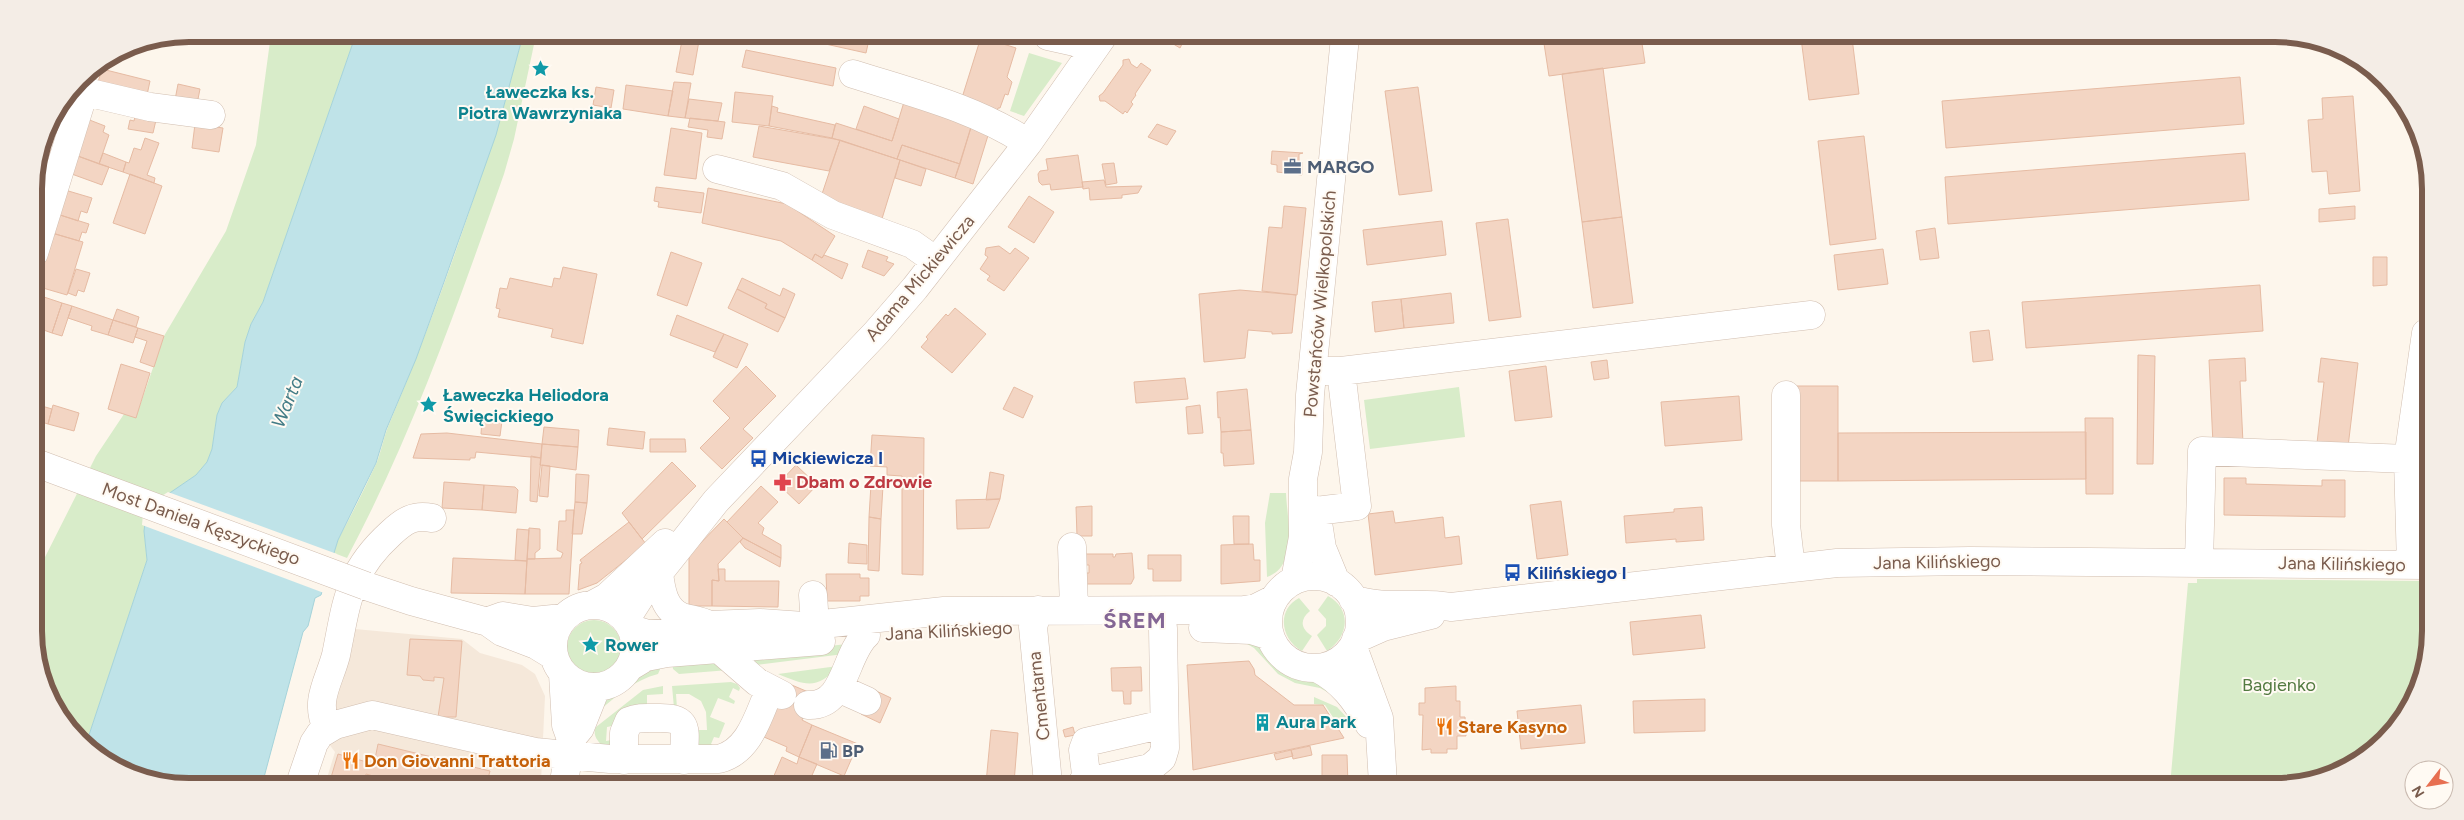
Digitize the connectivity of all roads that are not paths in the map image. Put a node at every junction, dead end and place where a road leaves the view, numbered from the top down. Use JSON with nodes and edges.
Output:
{"nodes":[{"id":1,"x":1098,"y":43,"type":"edge"},
{"id":2,"x":1344,"y":43,"type":"edge"},
{"id":3,"x":853,"y":74,"type":"dead end"},
{"id":4,"x":82,"y":91,"type":"edge"},
{"id":5,"x":76,"y":97,"type":"edge"},
{"id":6,"x":211,"y":115,"type":"dead end"},
{"id":7,"x":1028,"y":143,"type":"junction"},
{"id":8,"x":716,"y":169,"type":"dead end"},
{"id":9,"x":43,"y":220,"type":"edge"},
{"id":10,"x":936,"y":261,"type":"junction"},
{"id":11,"x":1811,"y":315,"type":"dead end"},
{"id":12,"x":2422,"y":361,"type":"edge"},
{"id":13,"x":1313,"y":371,"type":"junction"},
{"id":14,"x":1341,"y":371,"type":"junction"},
{"id":15,"x":1786,"y":395,"type":"dead end"},
{"id":16,"x":1308,"y":452,"type":"junction"},
{"id":17,"x":2408,"y":459,"type":"junction"},
{"id":18,"x":43,"y":466,"type":"edge"},
{"id":19,"x":716,"y":501,"type":"junction"},
{"id":20,"x":1316,"y":511,"type":"junction"},
{"id":21,"x":432,"y":518,"type":"dead end"},
{"id":22,"x":1072,"y":546,"type":"dead end"},
{"id":23,"x":2199,"y":562,"type":"junction"},
{"id":24,"x":2418,"y":565,"type":"edge"},
{"id":25,"x":1791,"y":568,"type":"junction"},
{"id":26,"x":659,"y":574,"type":"junction"},
{"id":27,"x":1295,"y":580,"type":"junction"},
{"id":28,"x":1345,"y":591,"type":"junction"},
{"id":29,"x":813,"y":595,"type":"dead end"},
{"id":30,"x":1274,"y":599,"type":"junction"},
{"id":31,"x":594,"y":604,"type":"junction"},
{"id":32,"x":1450,"y":607,"type":"junction"},
{"id":33,"x":1074,"y":610,"type":"junction"},
{"id":34,"x":563,"y":618,"type":"junction"},
{"id":35,"x":1035,"y":618,"type":"junction"},
{"id":36,"x":488,"y":622,"type":"junction"},
{"id":37,"x":629,"y":624,"type":"junction"},
{"id":38,"x":709,"y":625,"type":"junction"},
{"id":39,"x":815,"y":625,"type":"junction"},
{"id":40,"x":1162,"y":628,"type":"junction"},
{"id":41,"x":866,"y":635,"type":"junction"},
{"id":42,"x":1270,"y":636,"type":"junction"},
{"id":43,"x":1354,"y":643,"type":"junction"},
{"id":44,"x":720,"y":650,"type":"junction"},
{"id":45,"x":558,"y":665,"type":"junction"},
{"id":46,"x":631,"y":666,"type":"junction"},
{"id":47,"x":1317,"y":668,"type":"junction"},
{"id":48,"x":596,"y":688,"type":"junction"},
{"id":49,"x":838,"y":688,"type":"junction"},
{"id":50,"x":867,"y":701,"type":"dead end"},
{"id":51,"x":808,"y":705,"type":"dead end"},
{"id":52,"x":1164,"y":724,"type":"junction"},
{"id":53,"x":327,"y":728,"type":"junction"},
{"id":54,"x":1380,"y":740,"type":"junction"},
{"id":55,"x":567,"y":759,"type":"edge"},
{"id":56,"x":624,"y":760,"type":"junction"},
{"id":57,"x":684,"y":760,"type":"junction"},
{"id":58,"x":651,"y":771,"type":"edge"},
{"id":59,"x":1383,"y":777,"type":"edge"},
{"id":60,"x":302,"y":778,"type":"edge"},
{"id":61,"x":1048,"y":778,"type":"edge"},
{"id":62,"x":1084,"y":778,"type":"edge"},
{"id":63,"x":1108,"y":778,"type":"edge"}],
"edges":[{"from":1,"to":7,"type":"street","name":"Adama Mickiewicza"},
{"from":2,"to":13,"type":"street","name":"Powstańców Wielkopolskich"},
{"from":3,"to":7,"type":"street"},
{"from":4,"to":6,"type":"street"},
{"from":5,"to":9,"type":"street"},
{"from":7,"to":10,"type":"street","name":"Adama Mickiewicza"},
{"from":8,"to":10,"type":"street"},
{"from":10,"to":19,"type":"street","name":"Adama Mickiewicza"},
{"from":11,"to":14,"type":"street"},
{"from":12,"to":17,"type":"street"},
{"from":13,"to":14,"type":"street"},
{"from":13,"to":16,"type":"street","name":"Powstańców Wielkopolskich"},
{"from":14,"to":20,"type":"street"},
{"from":15,"to":25,"type":"street"},
{"from":16,"to":20,"type":"street","name":"Powstańców Wielkopolskich"},
{"from":16,"to":27,"type":"street","name":"Powstańców Wielkopolskich"},
{"from":17,"to":23,"type":"street"},
{"from":17,"to":24,"type":"street"},
{"from":18,"to":36,"type":"street","name":"Most Daniela Kęszyckiego","bridge":true},
{"from":19,"to":26,"type":"street","name":"Adama Mickiewicza"},
{"from":19,"to":31,"type":"street","name":"Adama Mickiewicza"},
{"from":20,"to":28,"type":"street","name":"Powstańców Wielkopolskich"},
{"from":21,"to":53,"type":"street"},
{"from":22,"to":33,"type":"street"},
{"from":23,"to":24,"type":"street","name":"Jana Kilińskiego"},
{"from":23,"to":25,"type":"street","name":"Jana Kilińskiego"},
{"from":25,"to":32,"type":"street","name":"Jana Kilińskiego"},
{"from":26,"to":37,"type":"street","name":"Adama Mickiewicza"},
{"from":26,"to":38,"type":"street","name":"Jana Kilińskiego"},
{"from":27,"to":28,"type":"street"},
{"from":27,"to":30,"type":"street"},
{"from":28,"to":32,"type":"street","name":"Jana Kilińskiego"},
{"from":28,"to":43,"type":"street"},
{"from":29,"to":39,"type":"street"},
{"from":30,"to":33,"type":"street","name":"Jana Kilińskiego"},
{"from":30,"to":42,"type":"street"},
{"from":31,"to":34,"type":"street"},
{"from":31,"to":37,"type":"street"},
{"from":32,"to":43,"type":"street","name":"Jana Kilińskiego"},
{"from":33,"to":35,"type":"street","name":"Jana Kilińskiego"},
{"from":34,"to":36,"type":"street"},
{"from":34,"to":45,"type":"street"},
{"from":35,"to":39,"type":"street","name":"Jana Kilińskiego"},
{"from":35,"to":40,"type":"street","name":"Jana Kilińskiego"},
{"from":35,"to":41,"type":"street","name":"Jana Kilińskiego"},
{"from":35,"to":61,"type":"street","name":"Cmentarna"},
{"from":36,"to":45,"type":"street"},
{"from":37,"to":38,"type":"street","name":"Jana Kilińskiego"},
{"from":37,"to":46,"type":"street"},
{"from":38,"to":39,"type":"street","name":"Jana Kilińskiego"},
{"from":40,"to":42,"type":"street","name":"Jana Kilińskiego"},
{"from":40,"to":52,"type":"street"},
{"from":41,"to":44,"type":"street","name":"Jana Kilińskiego"},
{"from":41,"to":49,"type":"street"},
{"from":42,"to":47,"type":"street"},
{"from":43,"to":47,"type":"street"},
{"from":43,"to":54,"type":"street"},
{"from":44,"to":46,"type":"street","name":"Jana Kilińskiego"},
{"from":44,"to":57,"type":"street"},
{"from":45,"to":48,"type":"street"},
{"from":45,"to":55,"type":"street"},
{"from":46,"to":48,"type":"street"},
{"from":47,"to":54,"type":"street"},
{"from":48,"to":55,"type":"street"},
{"from":49,"to":50,"type":"street"},
{"from":49,"to":51,"type":"street"},
{"from":52,"to":62,"type":"street"},
{"from":52,"to":63,"type":"street"},
{"from":53,"to":55,"type":"street"},
{"from":53,"to":60,"type":"street"},
{"from":54,"to":59,"type":"street"},
{"from":55,"to":56,"type":"street"},
{"from":56,"to":57,"type":"street"},
{"from":56,"to":58,"type":"street"},
{"from":57,"to":58,"type":"street"}]}
